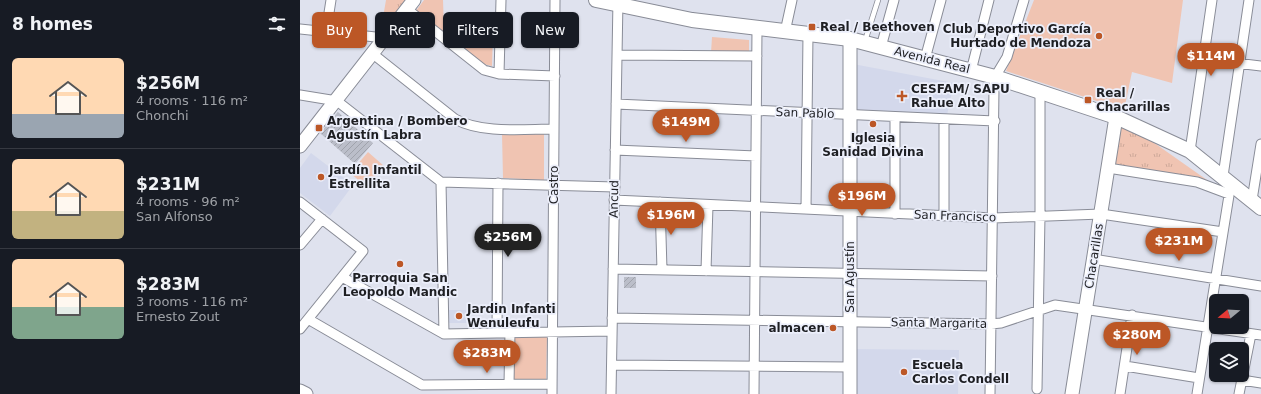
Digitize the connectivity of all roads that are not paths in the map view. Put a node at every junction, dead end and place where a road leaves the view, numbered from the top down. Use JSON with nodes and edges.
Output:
{"nodes":[{"id":1,"x":331,"y":0,"type":"edge"},
{"id":2,"x":501,"y":0,"type":"edge"},
{"id":3,"x":555,"y":0,"type":"edge"},
{"id":4,"x":596,"y":0,"type":"edge"},
{"id":5,"x":792,"y":0,"type":"edge"},
{"id":6,"x":878,"y":0,"type":"edge"},
{"id":7,"x":894,"y":0,"type":"edge"},
{"id":8,"x":941,"y":0,"type":"edge"},
{"id":9,"x":989,"y":0,"type":"edge"},
{"id":10,"x":1024,"y":0,"type":"edge"},
{"id":11,"x":1212,"y":0,"type":"edge"},
{"id":12,"x":1249,"y":0,"type":"edge"},
{"id":13,"x":618,"y":2,"type":"edge"},
{"id":14,"x":411,"y":5,"type":"edge"},
{"id":15,"x":329,"y":12,"type":"edge"},
{"id":16,"x":300,"y":29,"type":"edge"},
{"id":17,"x":757,"y":29,"type":"junction"},
{"id":18,"x":312,"y":30,"type":"edge"},
{"id":19,"x":785,"y":32,"type":"junction"},
{"id":20,"x":808,"y":34,"type":"junction"},
{"id":21,"x":850,"y":39,"type":"junction"},
{"id":22,"x":864,"y":43,"type":"junction"},
{"id":23,"x":377,"y":48,"type":"edge"},
{"id":24,"x":881,"y":48,"type":"junction"},
{"id":25,"x":372,"y":54,"type":"junction"},
{"id":26,"x":617,"y":55,"type":"junction"},
{"id":27,"x":757,"y":56,"type":"junction"},
{"id":28,"x":925,"y":59,"type":"junction"},
{"id":29,"x":1203,"y":59,"type":"junction"},
{"id":30,"x":1240,"y":64,"type":"junction"},
{"id":31,"x":1261,"y":66,"type":"edge"},
{"id":32,"x":971,"y":70,"type":"junction"},
{"id":33,"x":500,"y":74,"type":"junction"},
{"id":34,"x":555,"y":76,"type":"junction"},
{"id":35,"x":995,"y":77,"type":"junction"},
{"id":36,"x":1040,"y":92,"type":"junction"},
{"id":37,"x":300,"y":95,"type":"edge"},
{"id":38,"x":336,"y":101,"type":"junction"},
{"id":39,"x":616,"y":104,"type":"junction"},
{"id":40,"x":757,"y":111,"type":"junction"},
{"id":41,"x":807,"y":112,"type":"junction"},
{"id":42,"x":850,"y":115,"type":"junction"},
{"id":43,"x":895,"y":117,"type":"junction"},
{"id":44,"x":1116,"y":117,"type":"junction"},
{"id":45,"x":944,"y":120,"type":"junction"},
{"id":46,"x":995,"y":121,"type":"junction"},
{"id":47,"x":554,"y":129,"type":"junction"},
{"id":48,"x":1261,"y":144,"type":"edge"},
{"id":49,"x":300,"y":146,"type":"edge"},
{"id":50,"x":615,"y":150,"type":"junction"},
{"id":51,"x":1190,"y":151,"type":"junction"},
{"id":52,"x":756,"y":156,"type":"junction"},
{"id":53,"x":1108,"y":168,"type":"junction"},
{"id":54,"x":441,"y":182,"type":"junction"},
{"id":55,"x":498,"y":183,"type":"junction"},
{"id":56,"x":1228,"y":184,"type":"junction"},
{"id":57,"x":554,"y":185,"type":"junction"},
{"id":58,"x":615,"y":187,"type":"junction"},
{"id":59,"x":614,"y":200,"type":"junction"},
{"id":60,"x":300,"y":202,"type":"edge"},
{"id":61,"x":660,"y":202,"type":"junction"},
{"id":62,"x":1257,"y":204,"type":"edge"},
{"id":63,"x":708,"y":205,"type":"junction"},
{"id":64,"x":756,"y":207,"type":"junction"},
{"id":65,"x":806,"y":209,"type":"junction"},
{"id":66,"x":850,"y":211,"type":"junction"},
{"id":67,"x":895,"y":214,"type":"junction"},
{"id":68,"x":1101,"y":214,"type":"junction"},
{"id":69,"x":944,"y":216,"type":"junction"},
{"id":70,"x":1040,"y":216,"type":"junction"},
{"id":71,"x":994,"y":218,"type":"junction"},
{"id":72,"x":322,"y":219,"type":"junction"},
{"id":73,"x":1223,"y":232,"type":"junction"},
{"id":74,"x":300,"y":245,"type":"edge"},
{"id":75,"x":1093,"y":259,"type":"junction"},
{"id":76,"x":613,"y":270,"type":"junction"},
{"id":77,"x":662,"y":270,"type":"junction"},
{"id":78,"x":706,"y":271,"type":"junction"},
{"id":79,"x":755,"y":272,"type":"junction"},
{"id":80,"x":850,"y":274,"type":"junction"},
{"id":81,"x":342,"y":276,"type":"junction"},
{"id":82,"x":992,"y":276,"type":"junction"},
{"id":83,"x":1216,"y":279,"type":"junction"},
{"id":84,"x":1261,"y":286,"type":"edge"},
{"id":85,"x":1085,"y":309,"type":"junction"},
{"id":86,"x":1038,"y":311,"type":"junction"},
{"id":87,"x":1132,"y":316,"type":"junction"},
{"id":88,"x":612,"y":318,"type":"junction"},
{"id":89,"x":308,"y":319,"type":"junction"},
{"id":90,"x":755,"y":320,"type":"junction"},
{"id":91,"x":850,"y":322,"type":"junction"},
{"id":92,"x":991,"y":324,"type":"junction"},
{"id":93,"x":1208,"y":327,"type":"junction"},
{"id":94,"x":300,"y":329,"type":"edge"},
{"id":95,"x":612,"y":331,"type":"junction"},
{"id":96,"x":497,"y":332,"type":"junction"},
{"id":97,"x":510,"y":332,"type":"junction"},
{"id":98,"x":553,"y":332,"type":"junction"},
{"id":99,"x":444,"y":334,"type":"junction"},
{"id":100,"x":1251,"y":334,"type":"junction"},
{"id":101,"x":1261,"y":335,"type":"edge"},
{"id":102,"x":1249,"y":344,"type":"edge"},
{"id":103,"x":612,"y":365,"type":"junction"},
{"id":104,"x":1124,"y":366,"type":"junction"},
{"id":105,"x":754,"y":367,"type":"junction"},
{"id":106,"x":850,"y":368,"type":"junction"},
{"id":107,"x":1200,"y":378,"type":"junction"},
{"id":108,"x":1249,"y":381,"type":"edge"},
{"id":109,"x":1242,"y":382,"type":"edge"},
{"id":110,"x":1261,"y":383,"type":"edge"},
{"id":111,"x":509,"y":384,"type":"junction"},
{"id":112,"x":552,"y":384,"type":"junction"},
{"id":113,"x":499,"y":389,"type":"edge"},
{"id":114,"x":1037,"y":389,"type":"dead end"},
{"id":115,"x":300,"y":391,"type":"edge"},
{"id":116,"x":306,"y":394,"type":"edge"},
{"id":117,"x":552,"y":394,"type":"edge"},
{"id":118,"x":611,"y":394,"type":"edge"},
{"id":119,"x":754,"y":394,"type":"edge"},
{"id":120,"x":850,"y":394,"type":"edge"},
{"id":121,"x":990,"y":394,"type":"edge"},
{"id":122,"x":1072,"y":394,"type":"edge"},
{"id":123,"x":1120,"y":394,"type":"edge"},
{"id":124,"x":1197,"y":394,"type":"edge"},
{"id":125,"x":1239,"y":394,"type":"edge"}],
"edges":[{"from":1,"to":15,"type":"street"},
{"from":2,"to":33,"type":"street"},
{"from":3,"to":34,"type":"street","name":"Castro"},
{"from":4,"to":13,"type":"main road","name":"Avenida Real"},
{"from":5,"to":19,"type":"street"},
{"from":6,"to":22,"type":"lane"},
{"from":7,"to":24,"type":"street"},
{"from":8,"to":28,"type":"street"},
{"from":9,"to":32,"type":"street"},
{"from":10,"to":35,"type":"street"},
{"from":11,"to":29,"type":"street"},
{"from":12,"to":30,"type":"street"},
{"from":13,"to":17,"type":"main road","name":"Avenida Real"},
{"from":13,"to":26,"type":"street","name":"Ancud"},
{"from":14,"to":33,"type":"street"},
{"from":16,"to":18,"type":"street"},
{"from":17,"to":19,"type":"main road","name":"Avenida Real"},
{"from":17,"to":27,"type":"street"},
{"from":19,"to":20,"type":"main road","name":"Avenida Real"},
{"from":20,"to":21,"type":"main road","name":"Avenida Real"},
{"from":20,"to":41,"type":"street"},
{"from":21,"to":22,"type":"main road","name":"Avenida Real"},
{"from":21,"to":42,"type":"street","name":"San Agustín"},
{"from":22,"to":24,"type":"main road","name":"Avenida Real"},
{"from":23,"to":25,"type":"street"},
{"from":24,"to":28,"type":"main road","name":"Avenida Real"},
{"from":25,"to":38,"type":"street"},
{"from":25,"to":47,"type":"street"},
{"from":26,"to":27,"type":"street"},
{"from":26,"to":39,"type":"street","name":"Ancud"},
{"from":27,"to":40,"type":"street"},
{"from":28,"to":32,"type":"main road","name":"Avenida Real"},
{"from":29,"to":30,"type":"street"},
{"from":29,"to":51,"type":"street"},
{"from":30,"to":31,"type":"street"},
{"from":30,"to":56,"type":"street"},
{"from":32,"to":35,"type":"main road","name":"Avenida Real"},
{"from":33,"to":34,"type":"street"},
{"from":34,"to":47,"type":"street","name":"Castro"},
{"from":35,"to":36,"type":"main road","name":"Avenida Real"},
{"from":35,"to":46,"type":"street"},
{"from":36,"to":44,"type":"main road","name":"Avenida Real"},
{"from":36,"to":70,"type":"street"},
{"from":37,"to":38,"type":"street"},
{"from":38,"to":49,"type":"street"},
{"from":38,"to":54,"type":"street"},
{"from":39,"to":40,"type":"street","name":"San Pablo"},
{"from":39,"to":50,"type":"street","name":"Ancud"},
{"from":40,"to":41,"type":"street","name":"San Pablo"},
{"from":40,"to":52,"type":"street"},
{"from":41,"to":42,"type":"street","name":"San Pablo"},
{"from":41,"to":65,"type":"street"},
{"from":42,"to":43,"type":"street","name":"San Pablo"},
{"from":42,"to":66,"type":"street","name":"San Agustín"},
{"from":43,"to":45,"type":"street","name":"San Pablo"},
{"from":43,"to":67,"type":"street"},
{"from":44,"to":51,"type":"main road","name":"Avenida Real"},
{"from":44,"to":53,"type":"street","name":"Chacarillas"},
{"from":45,"to":46,"type":"street","name":"San Pablo"},
{"from":45,"to":69,"type":"street"},
{"from":46,"to":71,"type":"street"},
{"from":47,"to":57,"type":"street","name":"Castro"},
{"from":48,"to":62,"type":"street"},
{"from":50,"to":52,"type":"street"},
{"from":50,"to":58,"type":"street","name":"Ancud"},
{"from":51,"to":56,"type":"main road","name":"Avenida Real"},
{"from":52,"to":64,"type":"street"},
{"from":53,"to":56,"type":"street"},
{"from":53,"to":68,"type":"street","name":"Chacarillas"},
{"from":54,"to":55,"type":"street"},
{"from":54,"to":99,"type":"street"},
{"from":55,"to":57,"type":"street"},
{"from":55,"to":96,"type":"street"},
{"from":56,"to":62,"type":"main road","name":"Avenida Real"},
{"from":56,"to":73,"type":"street"},
{"from":57,"to":58,"type":"street"},
{"from":57,"to":98,"type":"street","name":"Castro"},
{"from":58,"to":59,"type":"street","name":"Ancud"},
{"from":59,"to":61,"type":"street","name":"San Francisco"},
{"from":59,"to":76,"type":"street","name":"Ancud"},
{"from":60,"to":72,"type":"street"},
{"from":61,"to":63,"type":"street","name":"San Francisco"},
{"from":61,"to":77,"type":"street"},
{"from":63,"to":64,"type":"street","name":"San Francisco"},
{"from":63,"to":78,"type":"street"},
{"from":64,"to":65,"type":"street","name":"San Francisco"},
{"from":64,"to":79,"type":"street"},
{"from":65,"to":66,"type":"street","name":"San Francisco"},
{"from":66,"to":67,"type":"street","name":"San Francisco"},
{"from":66,"to":80,"type":"street","name":"San Agustín"},
{"from":67,"to":69,"type":"street","name":"San Francisco"},
{"from":68,"to":70,"type":"street","name":"San Francisco"},
{"from":68,"to":73,"type":"street","name":"San Francisco"},
{"from":68,"to":75,"type":"street","name":"Chacarillas"},
{"from":69,"to":71,"type":"street","name":"San Francisco"},
{"from":70,"to":71,"type":"street","name":"San Francisco"},
{"from":70,"to":86,"type":"street"},
{"from":71,"to":82,"type":"street"},
{"from":72,"to":74,"type":"street"},
{"from":72,"to":81,"type":"street"},
{"from":73,"to":83,"type":"street"},
{"from":75,"to":83,"type":"street"},
{"from":75,"to":85,"type":"street","name":"Chacarillas"},
{"from":76,"to":77,"type":"street"},
{"from":76,"to":88,"type":"street","name":"Ancud"},
{"from":77,"to":78,"type":"street"},
{"from":78,"to":79,"type":"street"},
{"from":79,"to":80,"type":"street"},
{"from":79,"to":90,"type":"street"},
{"from":80,"to":82,"type":"street"},
{"from":80,"to":91,"type":"street","name":"San Agustín"},
{"from":81,"to":89,"type":"street"},
{"from":81,"to":99,"type":"street"},
{"from":82,"to":92,"type":"street"},
{"from":83,"to":84,"type":"street"},
{"from":83,"to":93,"type":"street"},
{"from":85,"to":86,"type":"street","name":"Santa Margarita"},
{"from":85,"to":87,"type":"street","name":"Santa Margarita"},
{"from":85,"to":122,"type":"street","name":"Chacarillas"},
{"from":86,"to":92,"type":"street","name":"Santa Margarita"},
{"from":86,"to":114,"type":"street"},
{"from":87,"to":93,"type":"street","name":"Santa Margarita"},
{"from":87,"to":104,"type":"street"},
{"from":88,"to":90,"type":"street","name":"Santa Margarita"},
{"from":88,"to":95,"type":"street","name":"Ancud"},
{"from":89,"to":94,"type":"street"},
{"from":89,"to":113,"type":"street"},
{"from":90,"to":91,"type":"street","name":"Santa Margarita"},
{"from":90,"to":105,"type":"street"},
{"from":91,"to":92,"type":"street","name":"Santa Margarita"},
{"from":91,"to":106,"type":"street","name":"San Agustín"},
{"from":92,"to":121,"type":"street"},
{"from":93,"to":100,"type":"street","name":"Santa Margarita"},
{"from":93,"to":107,"type":"street"},
{"from":95,"to":98,"type":"street"},
{"from":95,"to":103,"type":"street","name":"Ancud"},
{"from":96,"to":97,"type":"street"},
{"from":96,"to":99,"type":"street"},
{"from":97,"to":98,"type":"street"},
{"from":97,"to":111,"type":"street"},
{"from":98,"to":112,"type":"street","name":"Castro"},
{"from":100,"to":101,"type":"street","name":"Santa Margarita"},
{"from":100,"to":102,"type":"street"},
{"from":103,"to":105,"type":"street"},
{"from":103,"to":118,"type":"street","name":"Ancud"},
{"from":104,"to":107,"type":"street"},
{"from":104,"to":123,"type":"street"},
{"from":105,"to":106,"type":"street"},
{"from":105,"to":119,"type":"street"},
{"from":106,"to":120,"type":"street","name":"San Agustín"},
{"from":107,"to":124,"type":"street"},
{"from":108,"to":110,"type":"street"},
{"from":109,"to":125,"type":"street"},
{"from":111,"to":112,"type":"street"},
{"from":111,"to":113,"type":"street"},
{"from":112,"to":117,"type":"street","name":"Castro"},
{"from":115,"to":116,"type":"street"}]}
